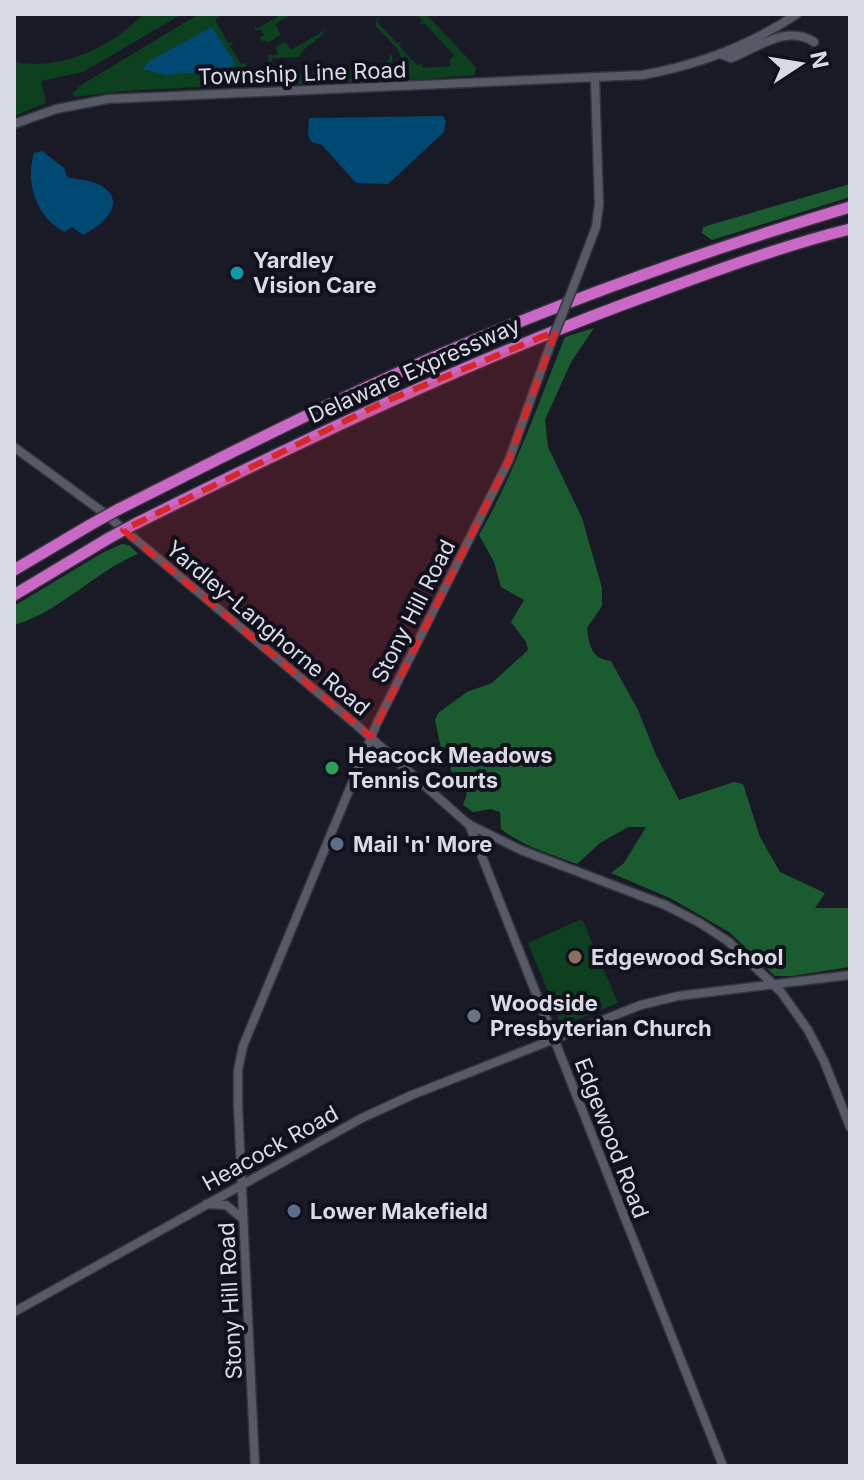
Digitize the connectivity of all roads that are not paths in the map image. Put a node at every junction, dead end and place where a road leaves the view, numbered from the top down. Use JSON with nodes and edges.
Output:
{"nodes":[{"id":1,"x":797,"y":14,"type":"edge"},
{"id":2,"x":814,"y":42,"type":"dead end"},
{"id":3,"x":721,"y":55,"type":"junction"},
{"id":4,"x":595,"y":79,"type":"junction"},
{"id":5,"x":14,"y":124,"type":"edge"},
{"id":6,"x":850,"y":207,"type":"edge"},
{"id":7,"x":850,"y":232,"type":"edge"},
{"id":8,"x":14,"y":447,"type":"edge"},
{"id":9,"x":14,"y":570,"type":"edge"},
{"id":10,"x":14,"y":595,"type":"edge"},
{"id":11,"x":371,"y":737,"type":"junction"},
{"id":12,"x":468,"y":824,"type":"junction"},
{"id":13,"x":850,"y":975,"type":"edge"},
{"id":14,"x":775,"y":985,"type":"junction"},
{"id":15,"x":554,"y":1038,"type":"junction"},
{"id":16,"x":850,"y":1127,"type":"edge"},
{"id":17,"x":242,"y":1185,"type":"junction"},
{"id":18,"x":205,"y":1204,"type":"junction"},
{"id":19,"x":244,"y":1219,"type":"junction"},
{"id":20,"x":14,"y":1312,"type":"edge"},
{"id":21,"x":255,"y":1466,"type":"edge"},
{"id":22,"x":723,"y":1466,"type":"edge"}],
"edges":[{"from":1,"to":3,"type":"street"},
{"from":2,"to":3,"type":"street"},
{"from":3,"to":4,"type":"street"},
{"from":4,"to":5,"type":"street","name":"Township Line Road"},
{"from":4,"to":11,"type":"street","name":"Stony Hill Road","bridge":true},
{"from":6,"to":9,"type":"highway","name":"Delaware Expressway","bridge":true},
{"from":7,"to":10,"type":"highway","name":"Delaware Expressway","bridge":true},
{"from":8,"to":11,"type":"street","name":"Yardley-Langhorne Road"},
{"from":11,"to":12,"type":"street","name":"Yardley-Langhorne Road"},
{"from":11,"to":17,"type":"street","name":"Stony Hill Road"},
{"from":12,"to":14,"type":"street","name":"Yardley-Langhorne Road"},
{"from":12,"to":15,"type":"street","name":"Edgewood Road"},
{"from":13,"to":14,"type":"street","name":"Heacock Road"},
{"from":14,"to":15,"type":"street","name":"Heacock Road"},
{"from":14,"to":16,"type":"street","name":"Yardley-Langhorne Road"},
{"from":15,"to":17,"type":"street","name":"Heacock Road"},
{"from":15,"to":22,"type":"street","name":"Edgewood Road"},
{"from":17,"to":18,"type":"street","name":"Heacock Road"},
{"from":17,"to":19,"type":"street","name":"Stony Hill Road"},
{"from":18,"to":19,"type":"street"},
{"from":18,"to":20,"type":"street","name":"Heacock Road"},
{"from":19,"to":21,"type":"street","name":"Stony Hill Road"}]}
